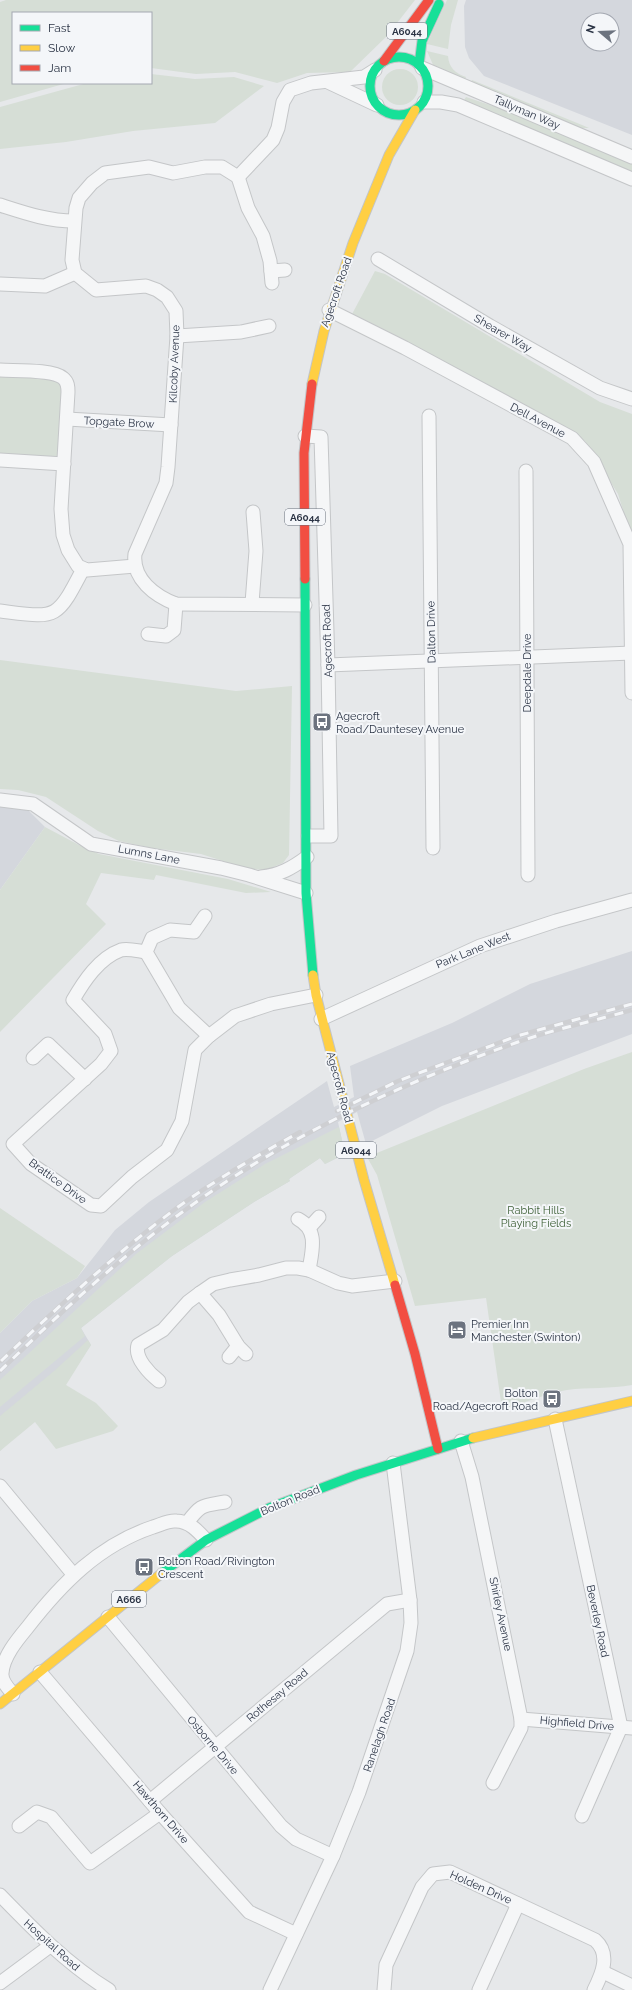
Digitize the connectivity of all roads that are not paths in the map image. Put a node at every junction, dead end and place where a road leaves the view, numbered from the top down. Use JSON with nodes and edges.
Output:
{"nodes":[{"id":1,"x":429,"y":0,"type":"edge"},
{"id":2,"x":440,"y":0,"type":"edge"},
{"id":3,"x":379,"y":66,"type":"junction"},
{"id":4,"x":421,"y":67,"type":"junction"},
{"id":5,"x":327,"y":81,"type":"junction"},
{"id":6,"x":419,"y":106,"type":"junction"},
{"id":7,"x":380,"y":107,"type":"junction"},
{"id":8,"x":386,"y":123,"type":"dead end"},
{"id":9,"x":388,"y":138,"type":"dead end"},
{"id":10,"x":389,"y":154,"type":"junction"},
{"id":11,"x":632,"y":157,"type":"edge"},
{"id":12,"x":238,"y":178,"type":"junction"},
{"id":13,"x":632,"y":179,"type":"edge"},
{"id":14,"x":0,"y":205,"type":"edge"},
{"id":15,"x":74,"y":221,"type":"junction"},
{"id":16,"x":378,"y":260,"type":"dead end"},
{"id":17,"x":284,"y":270,"type":"dead end"},
{"id":18,"x":75,"y":273,"type":"junction"},
{"id":19,"x":0,"y":284,"type":"edge"},
{"id":20,"x":329,"y":310,"type":"junction"},
{"id":21,"x":270,"y":326,"type":"dead end"},
{"id":22,"x":177,"y":336,"type":"junction"},
{"id":23,"x":0,"y":370,"type":"edge"},
{"id":24,"x":632,"y":399,"type":"edge"},
{"id":25,"x":429,"y":416,"type":"dead end"},
{"id":26,"x":67,"y":419,"type":"junction"},
{"id":27,"x":171,"y":425,"type":"junction"},
{"id":28,"x":305,"y":436,"type":"junction"},
{"id":29,"x":0,"y":460,"type":"edge"},
{"id":30,"x":64,"y":464,"type":"junction"},
{"id":31,"x":526,"y":471,"type":"dead end"},
{"id":32,"x":253,"y":512,"type":"dead end"},
{"id":33,"x":135,"y":566,"type":"junction"},
{"id":34,"x":83,"y":569,"type":"junction"},
{"id":35,"x":252,"y":603,"type":"junction"},
{"id":36,"x":176,"y":604,"type":"junction"},
{"id":37,"x":305,"y":605,"type":"junction"},
{"id":38,"x":0,"y":611,"type":"edge"},
{"id":39,"x":148,"y":634,"type":"dead end"},
{"id":40,"x":632,"y":653,"type":"edge"},
{"id":41,"x":527,"y":658,"type":"junction"},
{"id":42,"x":431,"y":661,"type":"junction"},
{"id":43,"x":328,"y":665,"type":"junction"},
{"id":44,"x":632,"y":692,"type":"edge"},
{"id":45,"x":0,"y":800,"type":"edge"},
{"id":46,"x":308,"y":836,"type":"junction"},
{"id":47,"x":433,"y":848,"type":"dead end"},
{"id":48,"x":307,"y":857,"type":"junction"},
{"id":49,"x":528,"y":875,"type":"dead end"},
{"id":50,"x":257,"y":877,"type":"junction"},
{"id":51,"x":306,"y":893,"type":"junction"},
{"id":52,"x":632,"y":900,"type":"edge"},
{"id":53,"x":204,"y":916,"type":"dead end"},
{"id":54,"x":146,"y":952,"type":"junction"},
{"id":55,"x":316,"y":995,"type":"junction"},
{"id":56,"x":321,"y":1019,"type":"junction"},
{"id":57,"x":209,"y":1036,"type":"junction"},
{"id":58,"x":33,"y":1058,"type":"dead end"},
{"id":59,"x":85,"y":1079,"type":"junction"},
{"id":60,"x":319,"y":1217,"type":"dead end"},
{"id":61,"x":298,"y":1218,"type":"dead end"},
{"id":62,"x":309,"y":1228,"type":"junction"},
{"id":63,"x":309,"y":1270,"type":"junction"},
{"id":64,"x":395,"y":1282,"type":"junction"},
{"id":65,"x":200,"y":1293,"type":"junction"},
{"id":66,"x":229,"y":1357,"type":"dead end"},
{"id":67,"x":159,"y":1381,"type":"dead end"},
{"id":68,"x":632,"y":1401,"type":"edge"},
{"id":69,"x":427,"y":1406,"type":"junction"},
{"id":70,"x":555,"y":1419,"type":"junction"},
{"id":71,"x":441,"y":1423,"type":"dead end"},
{"id":72,"x":462,"y":1437,"type":"junction"},
{"id":73,"x":434,"y":1450,"type":"junction"},
{"id":74,"x":393,"y":1463,"type":"junction"},
{"id":75,"x":0,"y":1486,"type":"edge"},
{"id":76,"x":225,"y":1502,"type":"dead end"},
{"id":77,"x":187,"y":1523,"type":"junction"},
{"id":78,"x":206,"y":1540,"type":"junction"},
{"id":79,"x":73,"y":1574,"type":"junction"},
{"id":80,"x":410,"y":1600,"type":"junction"},
{"id":81,"x":108,"y":1617,"type":"junction"},
{"id":82,"x":40,"y":1672,"type":"junction"},
{"id":83,"x":12,"y":1694,"type":"junction"},
{"id":84,"x":0,"y":1704,"type":"edge"},
{"id":85,"x":522,"y":1719,"type":"junction"},
{"id":86,"x":627,"y":1728,"type":"edge"},
{"id":87,"x":215,"y":1747,"type":"junction"},
{"id":88,"x":494,"y":1783,"type":"dead end"},
{"id":89,"x":150,"y":1801,"type":"junction"},
{"id":90,"x":160,"y":1813,"type":"junction"},
{"id":91,"x":582,"y":1816,"type":"dead end"},
{"id":92,"x":19,"y":1826,"type":"dead end"},
{"id":93,"x":333,"y":1856,"type":"junction"},
{"id":94,"x":0,"y":1895,"type":"edge"},
{"id":95,"x":518,"y":1904,"type":"junction"},
{"id":96,"x":296,"y":1934,"type":"junction"},
{"id":97,"x":50,"y":1946,"type":"junction"},
{"id":98,"x":603,"y":1972,"type":"junction"},
{"id":99,"x":0,"y":1983,"type":"edge"},
{"id":100,"x":632,"y":1986,"type":"edge"},
{"id":101,"x":108,"y":1990,"type":"edge"},
{"id":102,"x":270,"y":1990,"type":"edge"},
{"id":103,"x":384,"y":1990,"type":"edge"},
{"id":104,"x":479,"y":1990,"type":"edge"},
{"id":105,"x":594,"y":1990,"type":"edge"}],
"edges":[{"from":1,"to":3,"type":"main road","number":"A6044"},
{"from":2,"to":4,"type":"main road","number":"A6044"},
{"from":3,"to":4,"type":"main road"},
{"from":3,"to":5,"type":"street"},
{"from":3,"to":7,"type":"main road"},
{"from":4,"to":6,"type":"main road"},
{"from":4,"to":11,"type":"street","name":"Tallyman Way"},
{"from":5,"to":7,"type":"street"},
{"from":5,"to":12,"type":"street"},
{"from":6,"to":7,"type":"main road"},
{"from":6,"to":10,"type":"main road","name":"Agecroft Road","number":"A6044"},
{"from":6,"to":13,"type":"street","name":"Tallyman Way"},
{"from":7,"to":8,"type":"main road"},
{"from":9,"to":10,"type":"main road","name":"Agecroft Road","number":"A6044"},
{"from":10,"to":20,"type":"main road","name":"Agecroft Road","number":"A6044"},
{"from":12,"to":15,"type":"street"},
{"from":12,"to":17,"type":"street"},
{"from":14,"to":15,"type":"street"},
{"from":15,"to":18,"type":"street"},
{"from":16,"to":24,"type":"street","name":"Shearer Way"},
{"from":18,"to":19,"type":"street"},
{"from":18,"to":22,"type":"street","name":"Kilcoby Avenue"},
{"from":20,"to":28,"type":"main road","name":"Agecroft Road","number":"A6044"},
{"from":20,"to":40,"type":"street","name":"Dell Avenue"},
{"from":21,"to":22,"type":"street"},
{"from":22,"to":27,"type":"street","name":"Kilcoby Avenue"},
{"from":23,"to":26,"type":"street"},
{"from":25,"to":42,"type":"street","name":"Dalton Drive"},
{"from":26,"to":27,"type":"street","name":"Topgate Brow"},
{"from":26,"to":30,"type":"street"},
{"from":27,"to":33,"type":"street","name":"Kilcoby Avenue"},
{"from":28,"to":37,"type":"main road","name":"Agecroft Road","number":"A6044"},
{"from":28,"to":43,"type":"street","name":"Agecroft Road"},
{"from":29,"to":30,"type":"street"},
{"from":30,"to":34,"type":"street"},
{"from":31,"to":41,"type":"street","name":"Deepdale Drive"},
{"from":32,"to":35,"type":"street"},
{"from":33,"to":34,"type":"street"},
{"from":33,"to":36,"type":"street"},
{"from":34,"to":38,"type":"street"},
{"from":35,"to":36,"type":"street"},
{"from":35,"to":37,"type":"street"},
{"from":36,"to":39,"type":"street"},
{"from":37,"to":46,"type":"main road","name":"Agecroft Road","number":"A6044"},
{"from":40,"to":41,"type":"street"},
{"from":40,"to":44,"type":"street","name":"Dell Avenue"},
{"from":41,"to":42,"type":"street"},
{"from":41,"to":49,"type":"street","name":"Deepdale Drive"},
{"from":42,"to":43,"type":"street"},
{"from":42,"to":47,"type":"street","name":"Dalton Drive"},
{"from":43,"to":46,"type":"street","name":"Agecroft Road"},
{"from":45,"to":50,"type":"street","name":"Lumns Lane"},
{"from":46,"to":48,"type":"main road","name":"Agecroft Road","number":"A6044"},
{"from":48,"to":50,"type":"street"},
{"from":48,"to":51,"type":"main road","name":"Agecroft Road","number":"A6044"},
{"from":50,"to":51,"type":"street","name":"Lumns Lane"},
{"from":51,"to":55,"type":"main road","name":"Agecroft Road","number":"A6044"},
{"from":52,"to":56,"type":"street","name":"Park Lane West"},
{"from":53,"to":54,"type":"street"},
{"from":54,"to":57,"type":"street"},
{"from":54,"to":59,"type":"street","name":"Brattice Drive"},
{"from":55,"to":56,"type":"main road","name":"Agecroft Road","number":"A6044"},
{"from":55,"to":57,"type":"street","name":"Brattice Drive"},
{"from":56,"to":64,"type":"main road","name":"Agecroft Road","number":"A6044"},
{"from":57,"to":59,"type":"street","name":"Brattice Drive"},
{"from":58,"to":59,"type":"street"},
{"from":60,"to":62,"type":"street"},
{"from":61,"to":62,"type":"street"},
{"from":62,"to":63,"type":"street"},
{"from":63,"to":64,"type":"street"},
{"from":63,"to":65,"type":"street"},
{"from":64,"to":69,"type":"main road","name":"Agecroft Road","number":"A6044"},
{"from":65,"to":66,"type":"street"},
{"from":65,"to":67,"type":"street"},
{"from":68,"to":70,"type":"main road","name":"Bolton Road","number":"A666"},
{"from":69,"to":71,"type":"main road"},
{"from":69,"to":73,"type":"main road","name":"Agecroft Road","number":"A6044"},
{"from":70,"to":72,"type":"main road","name":"Bolton Road","number":"A666"},
{"from":70,"to":86,"type":"street","name":"Beverley Road"},
{"from":72,"to":73,"type":"main road","name":"Bolton Road","number":"A666"},
{"from":72,"to":85,"type":"street","name":"Shirley Avenue"},
{"from":73,"to":74,"type":"main road","name":"Bolton Road","number":"A666"},
{"from":74,"to":78,"type":"main road","name":"Bolton Road","number":"A666"},
{"from":74,"to":80,"type":"street","name":"Ranelagh Road"},
{"from":75,"to":79,"type":"street"},
{"from":76,"to":77,"type":"street"},
{"from":77,"to":78,"type":"street"},
{"from":77,"to":79,"type":"street"},
{"from":78,"to":81,"type":"main road","name":"Bolton Road","number":"A666"},
{"from":79,"to":83,"type":"street"},
{"from":80,"to":87,"type":"street","name":"Rothesay Road"},
{"from":80,"to":93,"type":"street","name":"Ranelagh Road"},
{"from":81,"to":82,"type":"main road","name":"Bolton Road","number":"A666"},
{"from":81,"to":87,"type":"street","name":"Osborne Drive"},
{"from":82,"to":83,"type":"main road","name":"Bolton Road","number":"A666"},
{"from":82,"to":89,"type":"street","name":"Hawthorn Drive"},
{"from":83,"to":84,"type":"main road","name":"Bolton Road","number":"A666"},
{"from":85,"to":86,"type":"street","name":"Highfield Drive"},
{"from":85,"to":88,"type":"street","name":"Shirley Avenue"},
{"from":86,"to":91,"type":"street"},
{"from":87,"to":89,"type":"street","name":"Rothesay Road"},
{"from":87,"to":93,"type":"street","name":"Osborne Drive"},
{"from":89,"to":90,"type":"street","name":"Hawthorn Drive"},
{"from":90,"to":92,"type":"street"},
{"from":90,"to":96,"type":"street","name":"Hawthorn Drive"},
{"from":93,"to":96,"type":"street","name":"Ranelagh Road"},
{"from":94,"to":97,"type":"street","name":"Hospital Road"},
{"from":95,"to":98,"type":"street","name":"Holden Drive"},
{"from":95,"to":103,"type":"street","name":"Holden Drive"},
{"from":95,"to":104,"type":"street"},
{"from":96,"to":102,"type":"street","name":"Ranelagh Road"},
{"from":97,"to":99,"type":"street"},
{"from":97,"to":101,"type":"street","name":"Hospital Road"},
{"from":98,"to":100,"type":"street"},
{"from":98,"to":105,"type":"street","name":"Holden Drive"}]}
